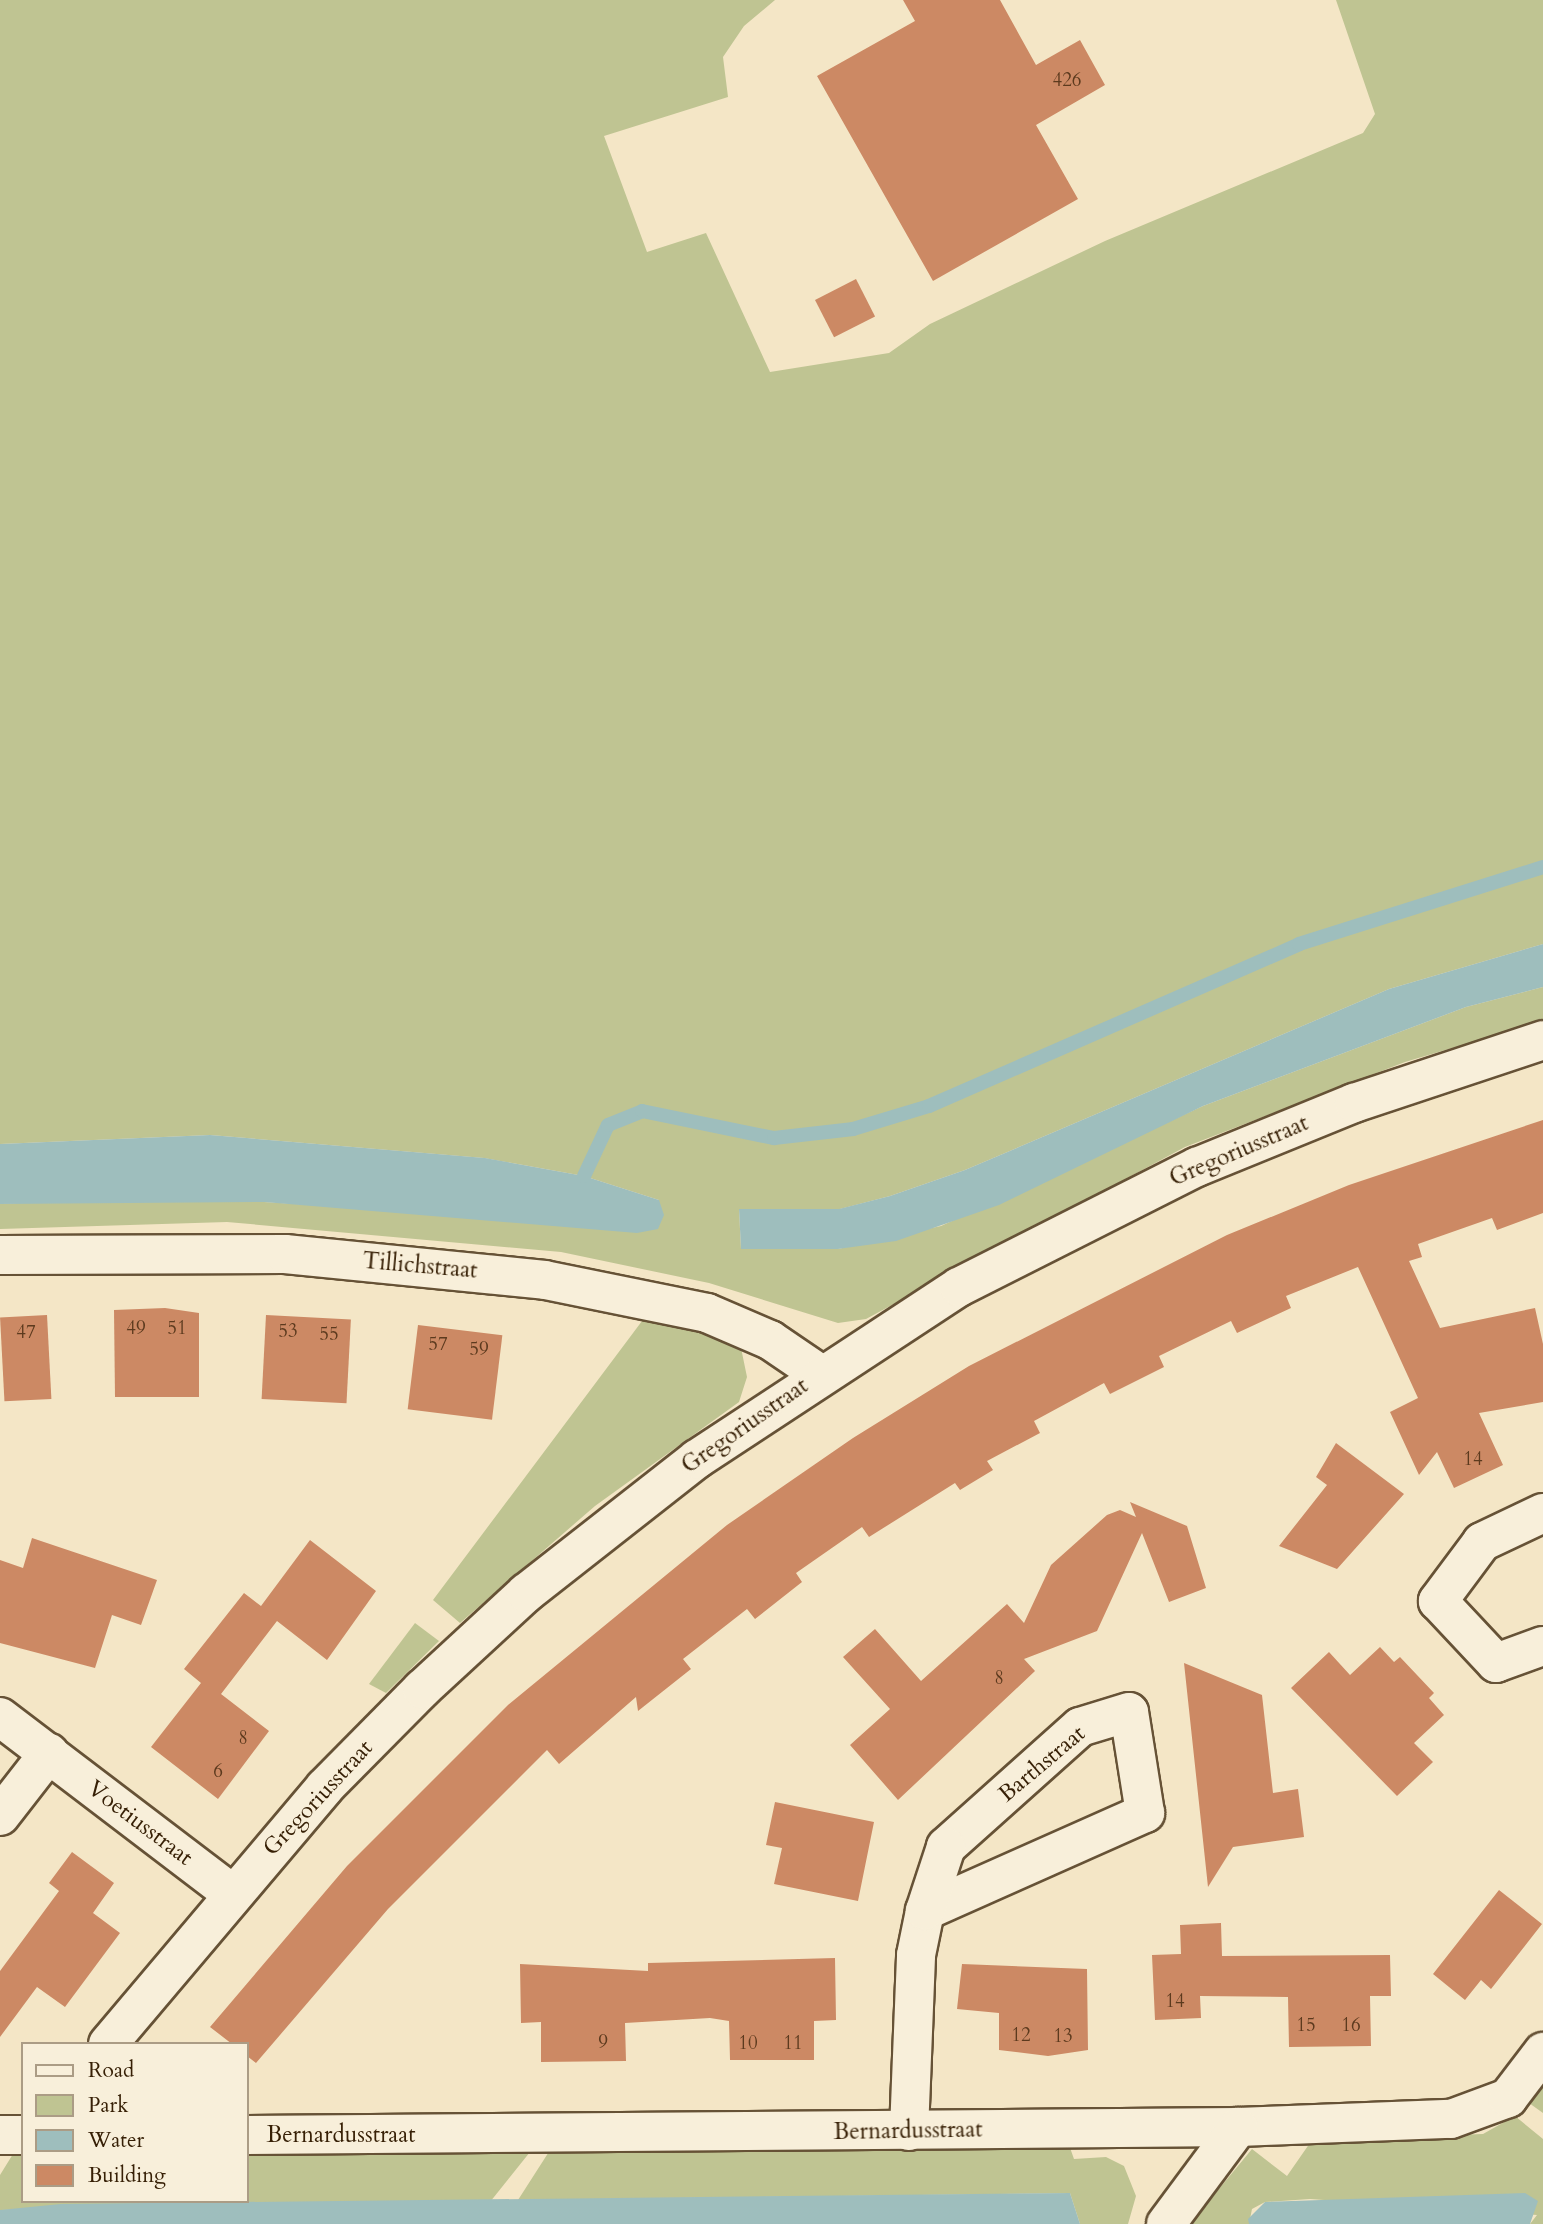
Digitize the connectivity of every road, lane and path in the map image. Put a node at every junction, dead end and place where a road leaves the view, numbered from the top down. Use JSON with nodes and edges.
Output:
{"nodes":[{"id":1,"x":1543,"y":1040,"type":"edge"},
{"id":2,"x":0,"y":1255,"type":"edge"},
{"id":3,"x":820,"y":1374,"type":"junction"},
{"id":4,"x":1543,"y":1513,"type":"edge"},
{"id":5,"x":1543,"y":1646,"type":"edge"},
{"id":6,"x":0,"y":1717,"type":"edge"},
{"id":7,"x":50,"y":1753,"type":"junction"},
{"id":8,"x":0,"y":1816,"type":"edge"},
{"id":9,"x":231,"y":1893,"type":"junction"},
{"id":10,"x":925,"y":1911,"type":"junction"},
{"id":11,"x":110,"y":2042,"type":"edge"},
{"id":12,"x":1543,"y":2052,"type":"edge"},
{"id":13,"x":1238,"y":2127,"type":"junction"},
{"id":14,"x":909,"y":2130,"type":"junction"},
{"id":15,"x":0,"y":2135,"type":"edge"},
{"id":16,"x":21,"y":2135,"type":"edge"},
{"id":17,"x":248,"y":2135,"type":"edge"},
{"id":18,"x":1166,"y":2224,"type":"edge"}],
"edges":[{"from":1,"to":3,"type":"street","name":"Gregoriusstraat"},
{"from":2,"to":3,"type":"street","name":"Tillichstraat"},
{"from":3,"to":9,"type":"street","name":"Gregoriusstraat"},
{"from":4,"to":5,"type":"street"},
{"from":6,"to":7,"type":"street","name":"Voetiusstraat"},
{"from":7,"to":8,"type":"street"},
{"from":7,"to":9,"type":"street","name":"Voetiusstraat"},
{"from":9,"to":11,"type":"street","name":"Gregoriusstraat"},
{"from":10,"to":10,"type":"street","name":"Barthstraat"},
{"from":10,"to":14,"type":"street","name":"Barthstraat"},
{"from":12,"to":13,"type":"street","name":"Bernardusstraat"},
{"from":13,"to":14,"type":"street","name":"Bernardusstraat"},
{"from":13,"to":18,"type":"street"},
{"from":14,"to":17,"type":"street","name":"Bernardusstraat"},
{"from":15,"to":16,"type":"street"}]}
